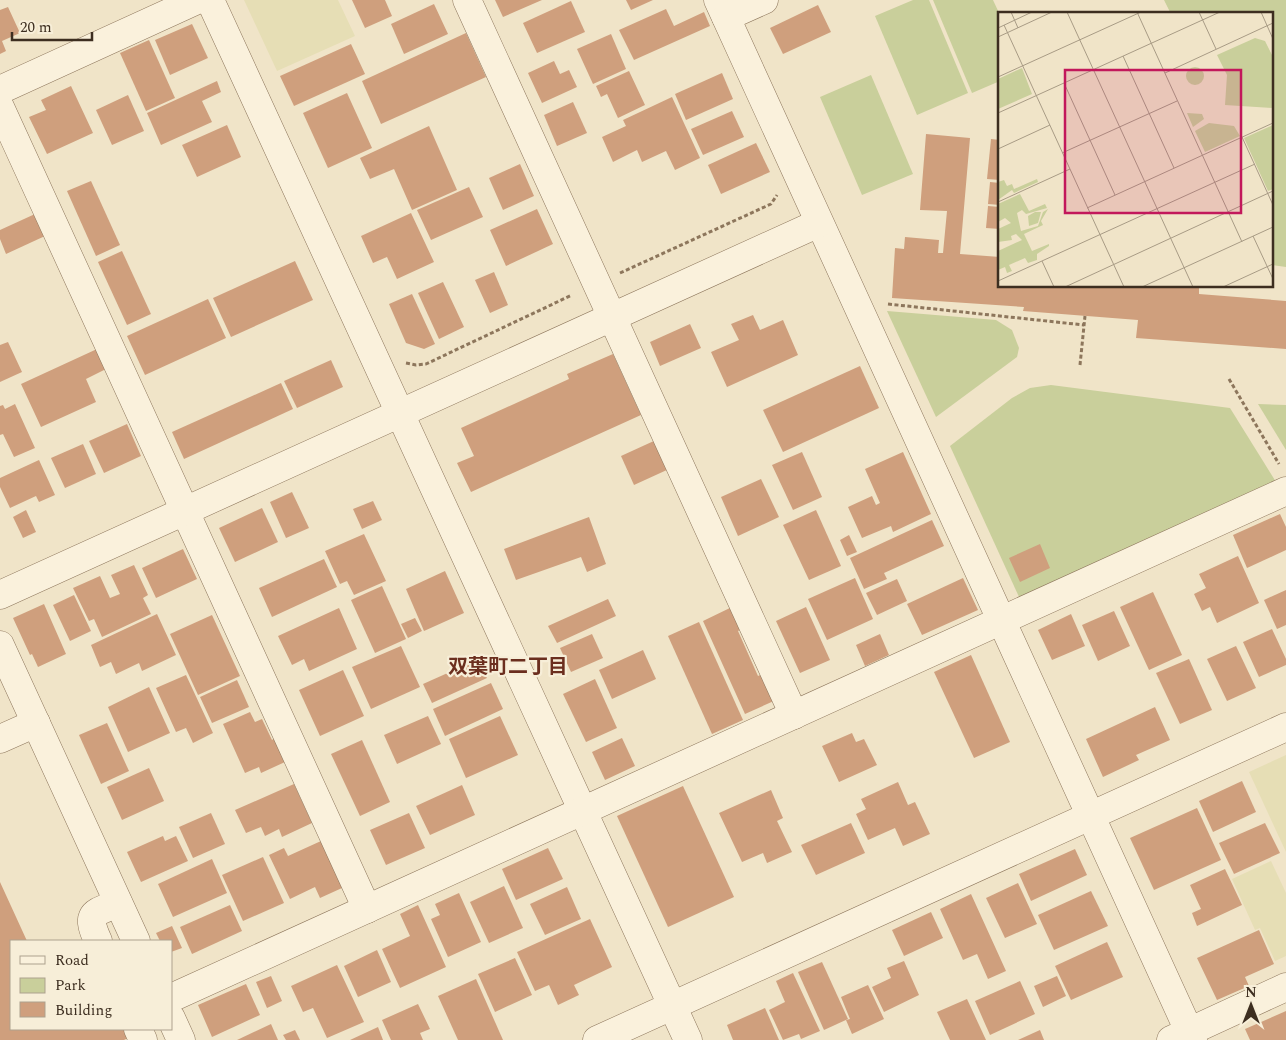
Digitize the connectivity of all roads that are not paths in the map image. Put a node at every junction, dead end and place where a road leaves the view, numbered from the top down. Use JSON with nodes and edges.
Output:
{"nodes":[{"id":1,"x":197,"y":0,"type":"edge"},
{"id":2,"x":210,"y":0,"type":"edge"},
{"id":3,"x":467,"y":0,"type":"edge"},
{"id":4,"x":764,"y":0,"type":"edge"},
{"id":5,"x":722,"y":9,"type":"edge"},
{"id":6,"x":0,"y":90,"type":"edge"},
{"id":7,"x":0,"y":107,"type":"edge"},
{"id":8,"x":820,"y":223,"type":"junction"},
{"id":9,"x":612,"y":317,"type":"junction"},
{"id":10,"x":400,"y":413,"type":"junction"},
{"id":11,"x":1284,"y":480,"type":"edge"},
{"id":12,"x":185,"y":511,"type":"junction"},
{"id":13,"x":0,"y":595,"type":"edge"},
{"id":14,"x":1002,"y":620,"type":"junction"},
{"id":15,"x":0,"y":646,"type":"edge"},
{"id":16,"x":794,"y":715,"type":"junction"},
{"id":17,"x":36,"y":723,"type":"junction"},
{"id":18,"x":1286,"y":727,"type":"edge"},
{"id":19,"x":0,"y":739,"type":"edge"},
{"id":20,"x":583,"y":811,"type":"junction"},
{"id":21,"x":1091,"y":816,"type":"junction"},
{"id":22,"x":118,"y":903,"type":"junction"},
{"id":23,"x":367,"y":909,"type":"junction"},
{"id":24,"x":98,"y":940,"type":"edge"},
{"id":25,"x":136,"y":940,"type":"edge"},
{"id":26,"x":1286,"y":987,"type":"edge"},
{"id":27,"x":172,"y":998,"type":"edge"},
{"id":28,"x":672,"y":1006,"type":"junction"},
{"id":29,"x":172,"y":1020,"type":"edge"},
{"id":30,"x":1185,"y":1037,"type":"edge"},
{"id":31,"x":181,"y":1040,"type":"edge"},
{"id":32,"x":597,"y":1040,"type":"edge"},
{"id":33,"x":688,"y":1040,"type":"edge"}],
"edges":[{"from":1,"to":6,"type":"street"},
{"from":2,"to":10,"type":"street"},
{"from":3,"to":9,"type":"street"},
{"from":4,"to":5,"type":"street"},
{"from":5,"to":8,"type":"street"},
{"from":7,"to":12,"type":"street"},
{"from":8,"to":9,"type":"street"},
{"from":8,"to":14,"type":"street"},
{"from":9,"to":10,"type":"street"},
{"from":9,"to":16,"type":"street"},
{"from":10,"to":12,"type":"street"},
{"from":10,"to":20,"type":"street"},
{"from":11,"to":14,"type":"street"},
{"from":12,"to":13,"type":"street"},
{"from":12,"to":23,"type":"street"},
{"from":14,"to":16,"type":"street"},
{"from":14,"to":21,"type":"street"},
{"from":15,"to":17,"type":"street"},
{"from":16,"to":20,"type":"street"},
{"from":17,"to":19,"type":"street"},
{"from":17,"to":22,"type":"street"},
{"from":18,"to":21,"type":"street"},
{"from":20,"to":23,"type":"street"},
{"from":20,"to":28,"type":"street"},
{"from":21,"to":28,"type":"street"},
{"from":21,"to":30,"type":"street"},
{"from":22,"to":24,"type":"street"},
{"from":22,"to":25,"type":"street"},
{"from":23,"to":27,"type":"street"},
{"from":26,"to":30,"type":"street"},
{"from":28,"to":32,"type":"street"},
{"from":28,"to":33,"type":"street"},
{"from":29,"to":31,"type":"street"}]}
